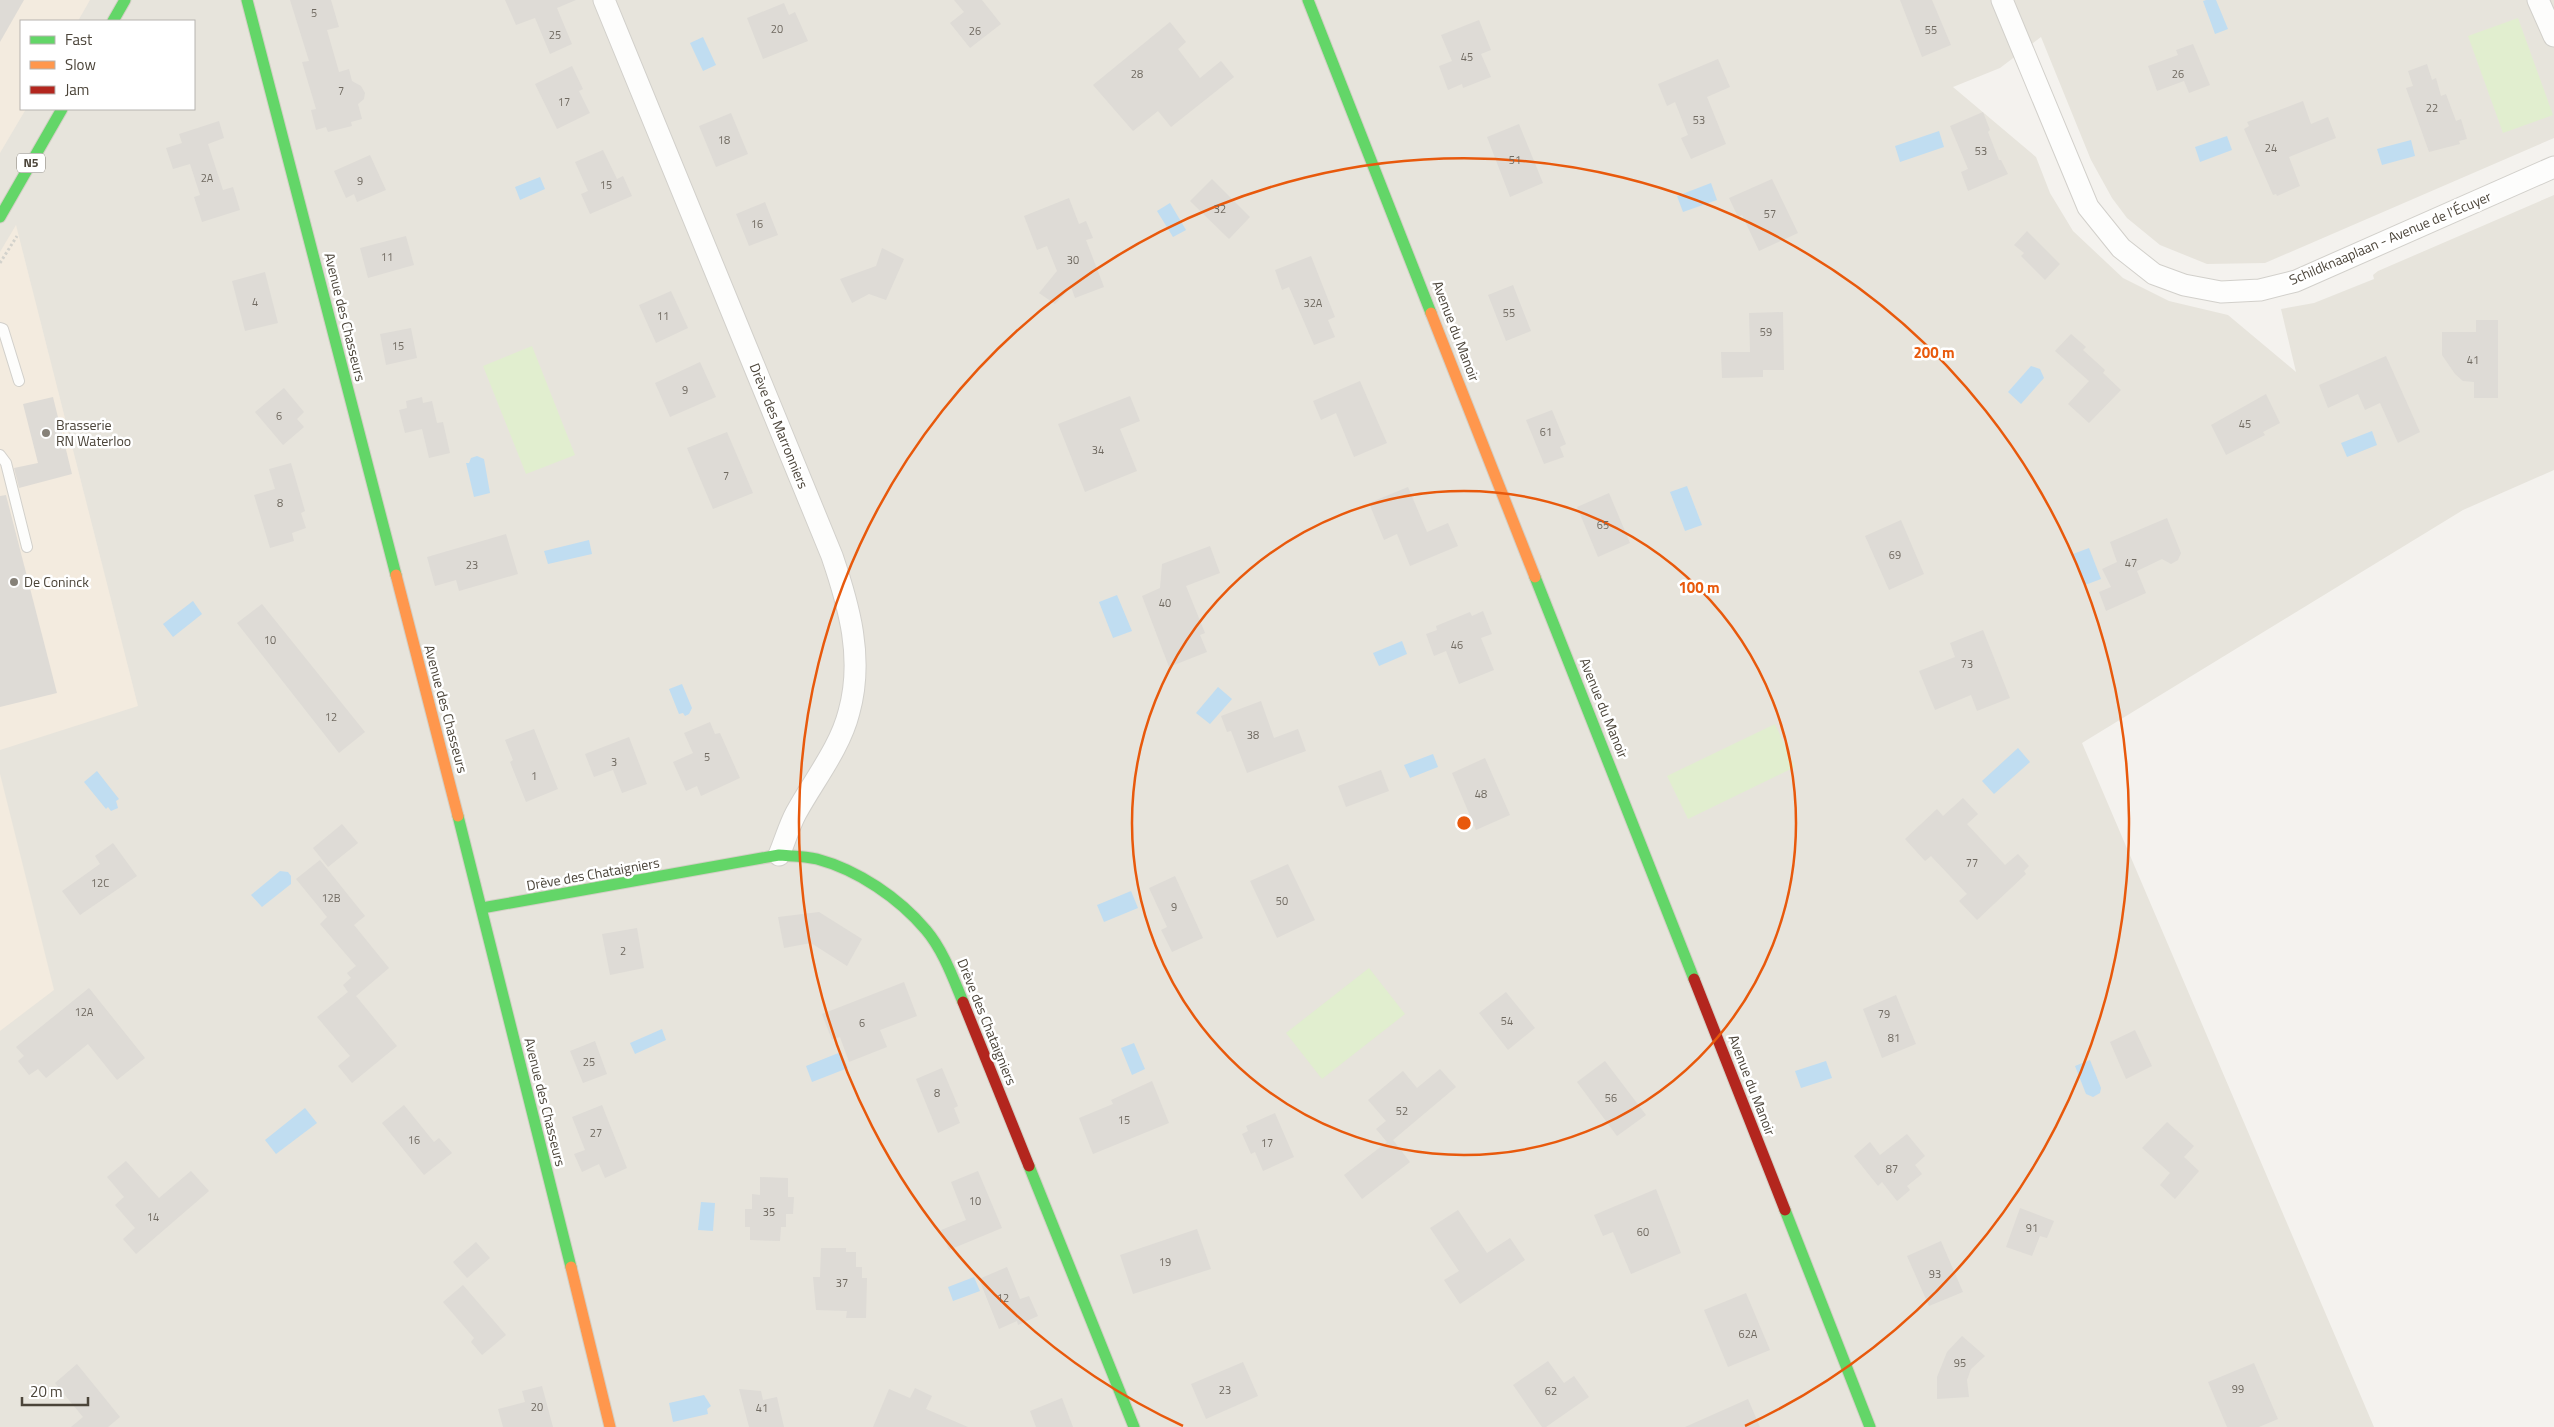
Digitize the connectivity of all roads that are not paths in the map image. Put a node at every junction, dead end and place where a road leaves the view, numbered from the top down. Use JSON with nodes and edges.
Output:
{"nodes":[{"id":1,"x":125,"y":0,"type":"edge"},
{"id":2,"x":247,"y":0,"type":"edge"},
{"id":3,"x":604,"y":0,"type":"edge"},
{"id":4,"x":1308,"y":0,"type":"edge"},
{"id":5,"x":2002,"y":0,"type":"edge"},
{"id":6,"x":2538,"y":0,"type":"edge"},
{"id":7,"x":114,"y":20,"type":"edge"},
{"id":8,"x":2554,"y":36,"type":"edge"},
{"id":9,"x":61,"y":110,"type":"edge"},
{"id":10,"x":2554,"y":167,"type":"edge"},
{"id":11,"x":0,"y":215,"type":"edge"},
{"id":12,"x":0,"y":328,"type":"edge"},
{"id":13,"x":19,"y":381,"type":"dead end"},
{"id":14,"x":0,"y":455,"type":"edge"},
{"id":15,"x":27,"y":546,"type":"dead end"},
{"id":16,"x":779,"y":855,"type":"junction"},
{"id":17,"x":482,"y":908,"type":"junction"},
{"id":18,"x":610,"y":1427,"type":"edge"},
{"id":19,"x":1134,"y":1427,"type":"edge"},
{"id":20,"x":1870,"y":1427,"type":"edge"}],
"edges":[{"from":1,"to":7,"type":"street"},
{"from":2,"to":17,"type":"street","name":"Avenue des Chasseurs"},
{"from":3,"to":16,"type":"street","name":"Drève des Marronniers"},
{"from":4,"to":20,"type":"street","name":"Avenue du Manoir"},
{"from":5,"to":10,"type":"street","name":"Schildknaaplaan - Avenue de l'Écuyer"},
{"from":6,"to":8,"type":"street"},
{"from":9,"to":11,"type":"street","number":"N5"},
{"from":12,"to":13,"type":"lane"},
{"from":14,"to":15,"type":"lane"},
{"from":16,"to":17,"type":"street","name":"Drève des Chataigniers"},
{"from":16,"to":19,"type":"street","name":"Drève des Chataigniers"},
{"from":17,"to":18,"type":"street","name":"Avenue des Chasseurs"}]}
